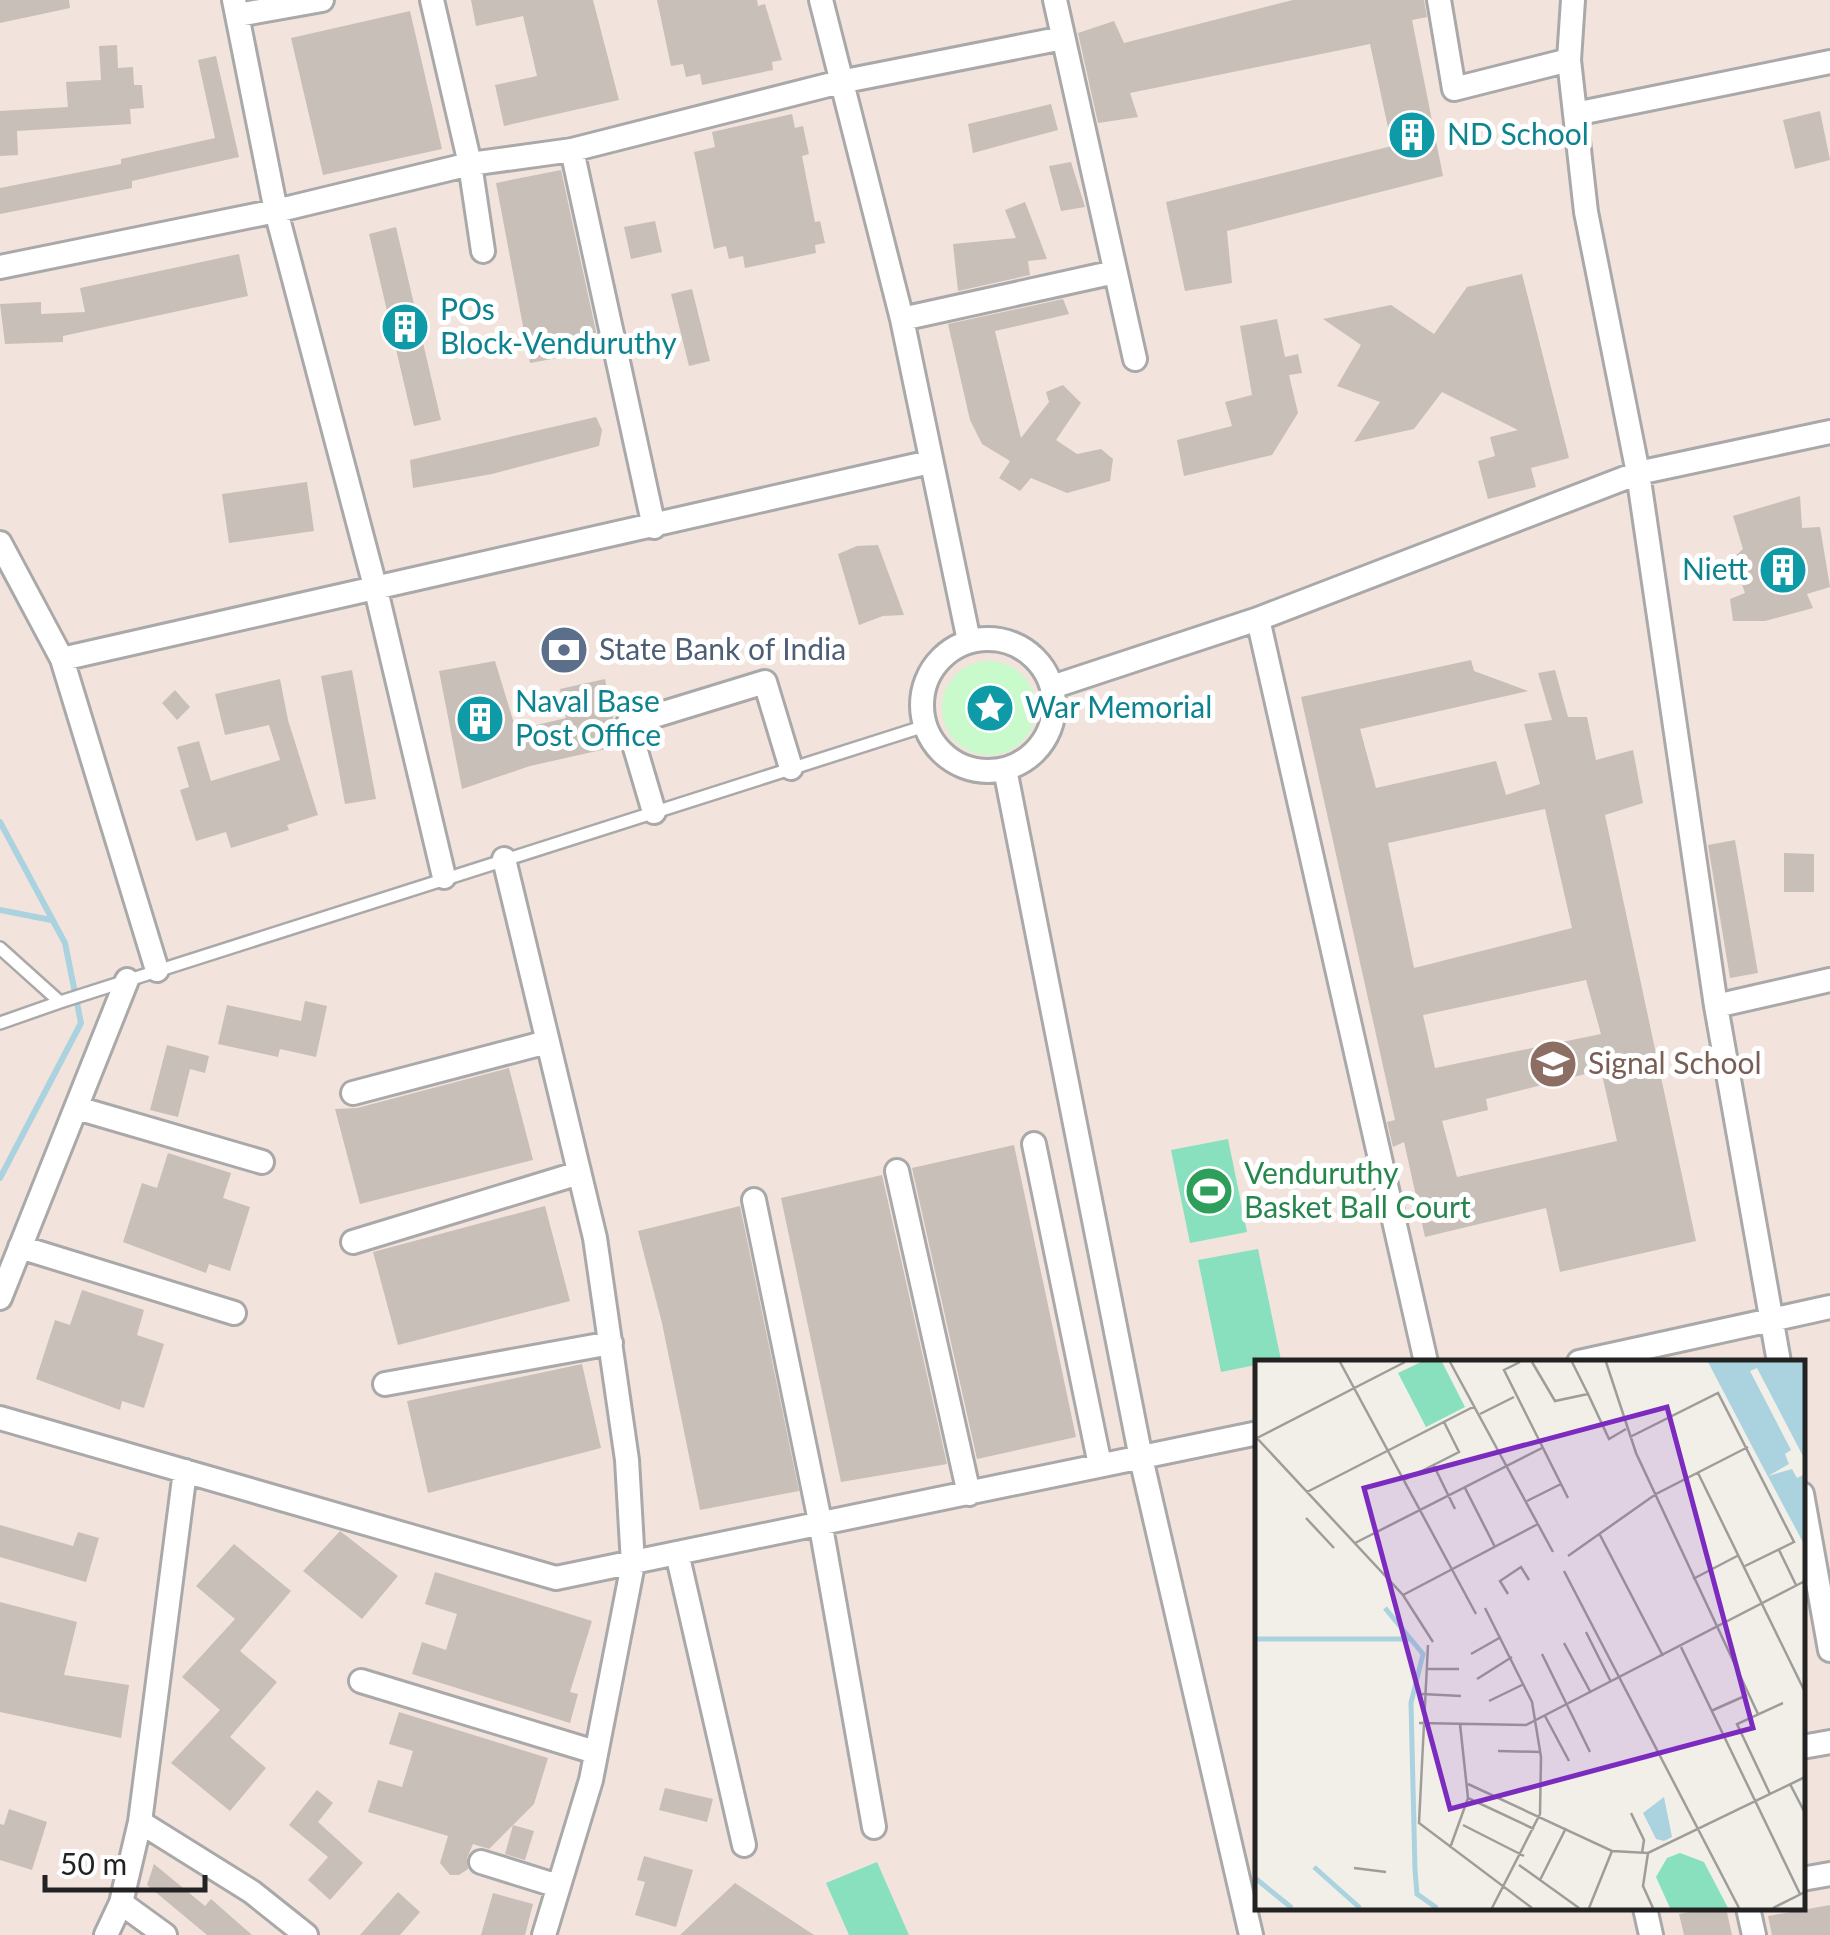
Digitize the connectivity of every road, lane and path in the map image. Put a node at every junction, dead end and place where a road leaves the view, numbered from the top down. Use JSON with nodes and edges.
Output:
{"nodes":[{"id":1,"x":322,"y":0,"type":"edge"},
{"id":2,"x":432,"y":0,"type":"edge"},
{"id":3,"x":821,"y":0,"type":"edge"},
{"id":4,"x":1054,"y":0,"type":"edge"},
{"id":5,"x":1438,"y":0,"type":"edge"},
{"id":6,"x":1572,"y":0,"type":"edge"},
{"id":7,"x":236,"y":8,"type":"edge"},
{"id":8,"x":1063,"y":38,"type":"junction"},
{"id":9,"x":1569,"y":60,"type":"junction"},
{"id":10,"x":1830,"y":62,"type":"edge"},
{"id":11,"x":840,"y":82,"type":"junction"},
{"id":12,"x":1574,"y":114,"type":"junction"},
{"id":13,"x":572,"y":150,"type":"junction"},
{"id":14,"x":470,"y":164,"type":"junction"},
{"id":15,"x":276,"y":212,"type":"junction"},
{"id":16,"x":483,"y":251,"type":"dead end"},
{"id":17,"x":0,"y":267,"type":"edge"},
{"id":18,"x":1116,"y":272,"type":"junction"},
{"id":19,"x":902,"y":320,"type":"junction"},
{"id":20,"x":1135,"y":359,"type":"dead end"},
{"id":21,"x":1830,"y":432,"type":"edge"},
{"id":22,"x":930,"y":462,"type":"junction"},
{"id":23,"x":1638,"y":473,"type":"junction"},
{"id":24,"x":654,"y":527,"type":"junction"},
{"id":25,"x":0,"y":543,"type":"edge"},
{"id":26,"x":376,"y":590,"type":"junction"},
{"id":27,"x":1258,"y":620,"type":"junction"},
{"id":28,"x":969,"y":641,"type":"junction"},
{"id":29,"x":62,"y":659,"type":"junction"},
{"id":30,"x":1052,"y":687,"type":"junction"},
{"id":31,"x":925,"y":726,"type":"junction"},
{"id":32,"x":791,"y":768,"type":"junction"},
{"id":33,"x":1005,"y":769,"type":"junction"},
{"id":34,"x":654,"y":812,"type":"junction"},
{"id":35,"x":504,"y":859,"type":"junction"},
{"id":36,"x":444,"y":877,"type":"junction"},
{"id":37,"x":0,"y":948,"type":"edge"},
{"id":38,"x":157,"y":970,"type":"junction"},
{"id":39,"x":126,"y":980,"type":"junction"},
{"id":40,"x":1830,"y":980,"type":"edge"},
{"id":41,"x":65,"y":1001,"type":"junction"},
{"id":42,"x":1716,"y":1006,"type":"junction"},
{"id":43,"x":0,"y":1023,"type":"edge"},
{"id":44,"x":547,"y":1042,"type":"junction"},
{"id":45,"x":353,"y":1093,"type":"dead end"},
{"id":46,"x":77,"y":1108,"type":"junction"},
{"id":47,"x":1034,"y":1144,"type":"dead end"},
{"id":48,"x":262,"y":1162,"type":"dead end"},
{"id":49,"x":896,"y":1171,"type":"dead end"},
{"id":50,"x":579,"y":1173,"type":"junction"},
{"id":51,"x":754,"y":1200,"type":"dead end"},
{"id":52,"x":352,"y":1242,"type":"dead end"},
{"id":53,"x":20,"y":1247,"type":"junction"},
{"id":54,"x":0,"y":1298,"type":"edge"},
{"id":55,"x":1830,"y":1306,"type":"edge"},
{"id":56,"x":234,"y":1313,"type":"dead end"},
{"id":57,"x":1772,"y":1320,"type":"junction"},
{"id":58,"x":611,"y":1343,"type":"junction"},
{"id":59,"x":1426,"y":1360,"type":"edge"},
{"id":60,"x":1588,"y":1360,"type":"edge"},
{"id":61,"x":1780,"y":1360,"type":"edge"},
{"id":62,"x":385,"y":1384,"type":"dead end"},
{"id":63,"x":0,"y":1418,"type":"edge"},
{"id":64,"x":1255,"y":1434,"type":"edge"},
{"id":65,"x":1141,"y":1458,"type":"junction"},
{"id":66,"x":1100,"y":1466,"type":"junction"},
{"id":67,"x":185,"y":1471,"type":"junction"},
{"id":68,"x":969,"y":1494,"type":"junction"},
{"id":69,"x":1805,"y":1511,"type":"edge"},
{"id":70,"x":820,"y":1521,"type":"junction"},
{"id":71,"x":677,"y":1553,"type":"junction"},
{"id":72,"x":633,"y":1564,"type":"junction"},
{"id":73,"x":1830,"y":1650,"type":"edge"},
{"id":74,"x":361,"y":1681,"type":"dead end"},
{"id":75,"x":1830,"y":1742,"type":"edge"},
{"id":76,"x":1805,"y":1746,"type":"edge"},
{"id":77,"x":595,"y":1752,"type":"junction"},
{"id":78,"x":140,"y":1822,"type":"junction"},
{"id":79,"x":874,"y":1828,"type":"dead end"},
{"id":80,"x":744,"y":1845,"type":"dead end"},
{"id":81,"x":480,"y":1862,"type":"dead end"},
{"id":82,"x":1830,"y":1874,"type":"edge"},
{"id":83,"x":1805,"y":1878,"type":"edge"},
{"id":84,"x":558,"y":1886,"type":"junction"},
{"id":85,"x":121,"y":1902,"type":"junction"},
{"id":86,"x":1645,"y":1910,"type":"edge"},
{"id":87,"x":1748,"y":1910,"type":"edge"},
{"id":88,"x":106,"y":1935,"type":"edge"},
{"id":89,"x":165,"y":1935,"type":"edge"},
{"id":90,"x":306,"y":1935,"type":"edge"},
{"id":91,"x":544,"y":1935,"type":"edge"},
{"id":92,"x":1250,"y":1935,"type":"edge"},
{"id":93,"x":1651,"y":1935,"type":"edge"},
{"id":94,"x":1754,"y":1935,"type":"edge"}],
"edges":[{"from":1,"to":7,"type":"street"},
{"from":2,"to":14,"type":"street"},
{"from":3,"to":11,"type":"street"},
{"from":4,"to":8,"type":"street"},
{"from":5,"to":9,"type":"street"},
{"from":6,"to":9,"type":"street"},
{"from":7,"to":15,"type":"street"},
{"from":8,"to":11,"type":"street"},
{"from":8,"to":18,"type":"street"},
{"from":9,"to":12,"type":"street"},
{"from":10,"to":12,"type":"street"},
{"from":11,"to":13,"type":"street"},
{"from":11,"to":19,"type":"street"},
{"from":12,"to":23,"type":"street"},
{"from":13,"to":14,"type":"street"},
{"from":13,"to":24,"type":"street"},
{"from":14,"to":15,"type":"street"},
{"from":14,"to":16,"type":"street"},
{"from":15,"to":17,"type":"street"},
{"from":15,"to":26,"type":"street"},
{"from":18,"to":19,"type":"street"},
{"from":18,"to":20,"type":"street"},
{"from":19,"to":22,"type":"street"},
{"from":21,"to":23,"type":"street"},
{"from":22,"to":24,"type":"street"},
{"from":22,"to":28,"type":"street"},
{"from":23,"to":27,"type":"street"},
{"from":23,"to":42,"type":"street"},
{"from":24,"to":26,"type":"street"},
{"from":25,"to":29,"type":"street"},
{"from":26,"to":29,"type":"street"},
{"from":26,"to":36,"type":"street"},
{"from":27,"to":30,"type":"street"},
{"from":27,"to":59,"type":"street"},
{"from":28,"to":30,"type":"street"},
{"from":28,"to":31,"type":"street"},
{"from":29,"to":38,"type":"street"},
{"from":30,"to":33,"type":"street"},
{"from":31,"to":32,"type":"lane"},
{"from":31,"to":33,"type":"street"},
{"from":32,"to":34,"type":"lane"},
{"from":32,"to":34,"type":"street"},
{"from":33,"to":65,"type":"street"},
{"from":34,"to":35,"type":"lane"},
{"from":35,"to":36,"type":"lane"},
{"from":35,"to":44,"type":"street"},
{"from":36,"to":38,"type":"lane"},
{"from":37,"to":41,"type":"lane"},
{"from":38,"to":39,"type":"lane"},
{"from":39,"to":41,"type":"lane"},
{"from":39,"to":46,"type":"street"},
{"from":40,"to":42,"type":"street"},
{"from":41,"to":43,"type":"lane"},
{"from":42,"to":57,"type":"street"},
{"from":44,"to":45,"type":"street"},
{"from":44,"to":50,"type":"street"},
{"from":46,"to":48,"type":"street"},
{"from":46,"to":53,"type":"street"},
{"from":47,"to":66,"type":"street"},
{"from":49,"to":68,"type":"street"},
{"from":50,"to":52,"type":"street"},
{"from":50,"to":58,"type":"street"},
{"from":51,"to":70,"type":"street"},
{"from":53,"to":54,"type":"street"},
{"from":53,"to":56,"type":"street"},
{"from":55,"to":57,"type":"street"},
{"from":57,"to":60,"type":"street"},
{"from":57,"to":61,"type":"street"},
{"from":58,"to":62,"type":"street"},
{"from":58,"to":72,"type":"street"},
{"from":63,"to":67,"type":"street"},
{"from":64,"to":65,"type":"street"},
{"from":65,"to":66,"type":"street"},
{"from":65,"to":92,"type":"street"},
{"from":66,"to":68,"type":"street"},
{"from":67,"to":72,"type":"street"},
{"from":67,"to":78,"type":"street"},
{"from":68,"to":70,"type":"street"},
{"from":69,"to":73,"type":"street"},
{"from":70,"to":71,"type":"street"},
{"from":70,"to":79,"type":"street"},
{"from":71,"to":72,"type":"street"},
{"from":71,"to":80,"type":"street"},
{"from":72,"to":77,"type":"street"},
{"from":74,"to":77,"type":"street"},
{"from":75,"to":76,"type":"street"},
{"from":77,"to":84,"type":"street"},
{"from":78,"to":85,"type":"street"},
{"from":78,"to":90,"type":"street"},
{"from":81,"to":84,"type":"street"},
{"from":82,"to":83,"type":"street"},
{"from":84,"to":91,"type":"street"},
{"from":85,"to":88,"type":"street"},
{"from":85,"to":89,"type":"street"},
{"from":86,"to":93,"type":"street"},
{"from":87,"to":94,"type":"street"}]}
